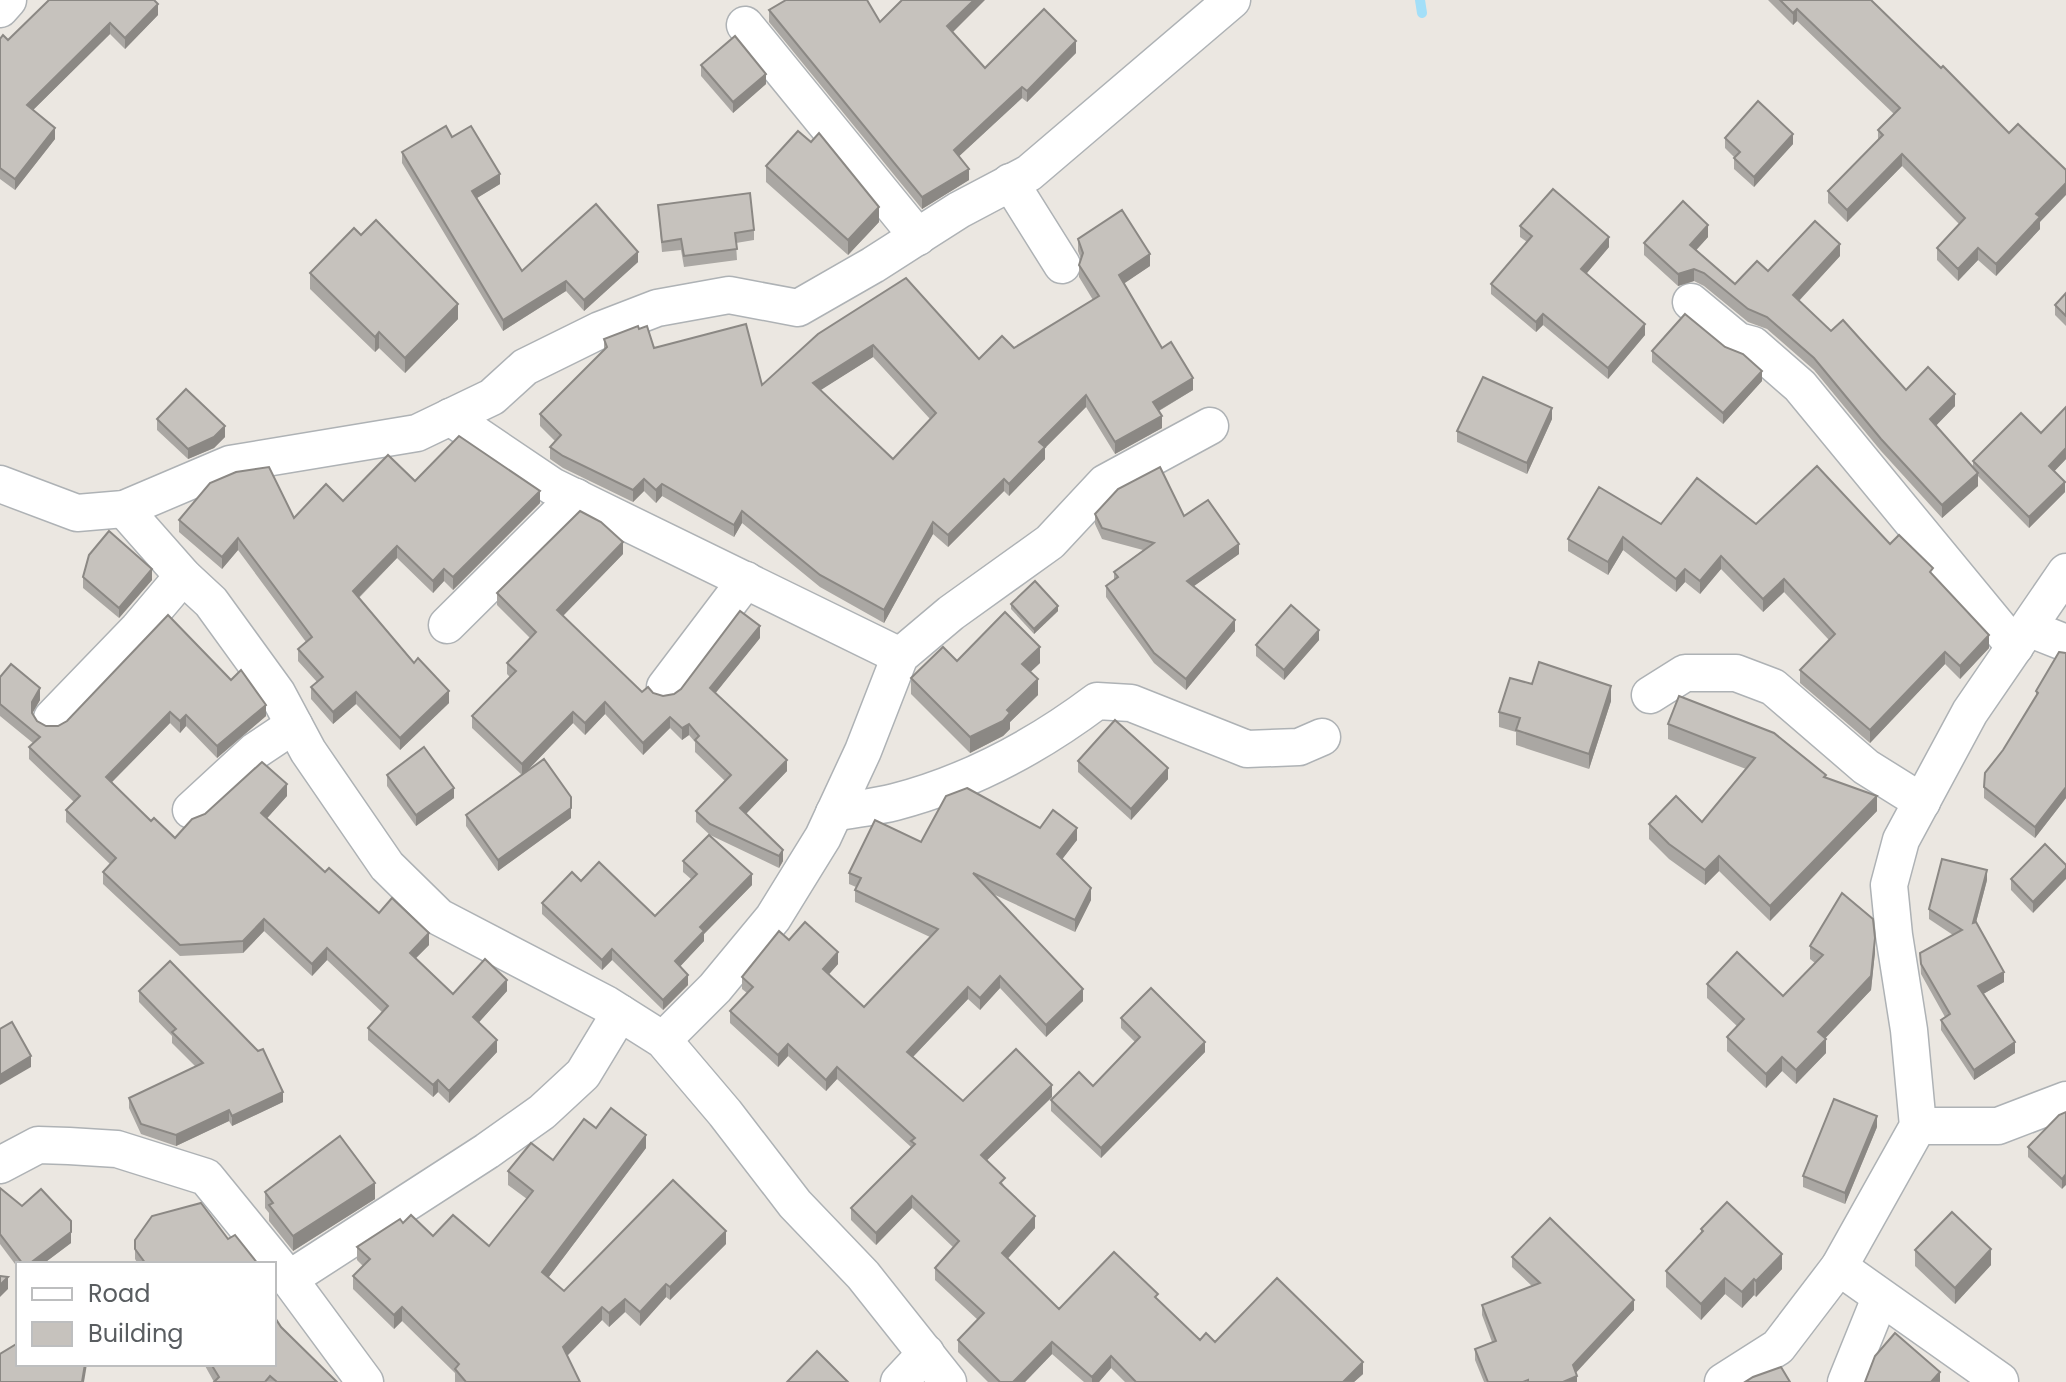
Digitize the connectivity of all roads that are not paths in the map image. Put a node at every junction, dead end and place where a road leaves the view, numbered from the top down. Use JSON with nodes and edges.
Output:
{"nodes":[{"id":1,"x":8,"y":0,"type":"edge"},
{"id":2,"x":1232,"y":0,"type":"edge"},
{"id":3,"x":0,"y":9,"type":"edge"},
{"id":4,"x":745,"y":25,"type":"dead end"},
{"id":5,"x":1010,"y":182,"type":"junction"},
{"id":6,"x":918,"y":237,"type":"junction"},
{"id":7,"x":1062,"y":265,"type":"dead end"},
{"id":8,"x":1691,"y":302,"type":"dead end"},
{"id":9,"x":450,"y":417,"type":"junction"},
{"id":10,"x":1210,"y":426,"type":"dead end"},
{"id":11,"x":0,"y":484,"type":"edge"},
{"id":12,"x":576,"y":497,"type":"junction"},
{"id":13,"x":124,"y":509,"type":"junction"},
{"id":14,"x":2066,"y":572,"type":"edge"},
{"id":15,"x":183,"y":576,"type":"junction"},
{"id":16,"x":746,"y":580,"type":"junction"},
{"id":17,"x":447,"y":625,"type":"dead end"},
{"id":18,"x":2022,"y":637,"type":"junction"},
{"id":19,"x":2066,"y":643,"type":"edge"},
{"id":20,"x":900,"y":656,"type":"junction"},
{"id":21,"x":665,"y":687,"type":"dead end"},
{"id":22,"x":1650,"y":695,"type":"dead end"},
{"id":23,"x":52,"y":718,"type":"dead end"},
{"id":24,"x":294,"y":725,"type":"junction"},
{"id":25,"x":1322,"y":737,"type":"dead end"},
{"id":26,"x":1922,"y":802,"type":"junction"},
{"id":27,"x":191,"y":810,"type":"dead end"},
{"id":28,"x":834,"y":813,"type":"junction"},
{"id":29,"x":620,"y":1013,"type":"junction"},
{"id":30,"x":663,"y":1040,"type":"junction"},
{"id":31,"x":2066,"y":1100,"type":"edge"},
{"id":32,"x":1918,"y":1126,"type":"junction"},
{"id":33,"x":0,"y":1165,"type":"edge"},
{"id":34,"x":275,"y":1262,"type":"edge"},
{"id":35,"x":276,"y":1263,"type":"edge"},
{"id":36,"x":1839,"y":1267,"type":"junction"},
{"id":37,"x":289,"y":1279,"type":"junction"},
{"id":38,"x":1880,"y":1298,"type":"junction"},
{"id":39,"x":926,"y":1353,"type":"junction"},
{"id":40,"x":2000,"y":1381,"type":"edge"},
{"id":41,"x":365,"y":1382,"type":"edge"},
{"id":42,"x":899,"y":1382,"type":"edge"},
{"id":43,"x":948,"y":1382,"type":"edge"},
{"id":44,"x":1723,"y":1382,"type":"edge"},
{"id":45,"x":1846,"y":1382,"type":"edge"}],
"edges":[{"from":1,"to":3,"type":"street"},
{"from":2,"to":5,"type":"street"},
{"from":4,"to":6,"type":"street"},
{"from":5,"to":6,"type":"street"},
{"from":5,"to":7,"type":"street"},
{"from":6,"to":9,"type":"street"},
{"from":8,"to":18,"type":"street"},
{"from":9,"to":12,"type":"street"},
{"from":9,"to":13,"type":"street"},
{"from":10,"to":20,"type":"street"},
{"from":11,"to":13,"type":"street"},
{"from":12,"to":16,"type":"street"},
{"from":12,"to":17,"type":"street"},
{"from":13,"to":15,"type":"street"},
{"from":14,"to":18,"type":"street"},
{"from":15,"to":23,"type":"street"},
{"from":15,"to":24,"type":"street"},
{"from":16,"to":20,"type":"street"},
{"from":16,"to":21,"type":"street"},
{"from":18,"to":19,"type":"street"},
{"from":18,"to":26,"type":"street"},
{"from":20,"to":28,"type":"street"},
{"from":22,"to":26,"type":"street"},
{"from":24,"to":27,"type":"street"},
{"from":24,"to":29,"type":"street"},
{"from":25,"to":28,"type":"street"},
{"from":26,"to":32,"type":"street"},
{"from":28,"to":30,"type":"street"},
{"from":29,"to":30,"type":"street"},
{"from":29,"to":37,"type":"street"},
{"from":30,"to":39,"type":"street"},
{"from":31,"to":32,"type":"street"},
{"from":32,"to":36,"type":"street"},
{"from":33,"to":34,"type":"street"},
{"from":35,"to":37,"type":"street"},
{"from":36,"to":38,"type":"street"},
{"from":36,"to":44,"type":"street"},
{"from":37,"to":41,"type":"street"},
{"from":38,"to":40,"type":"street"},
{"from":38,"to":45,"type":"street"},
{"from":39,"to":42,"type":"street"},
{"from":39,"to":43,"type":"street"}]}
